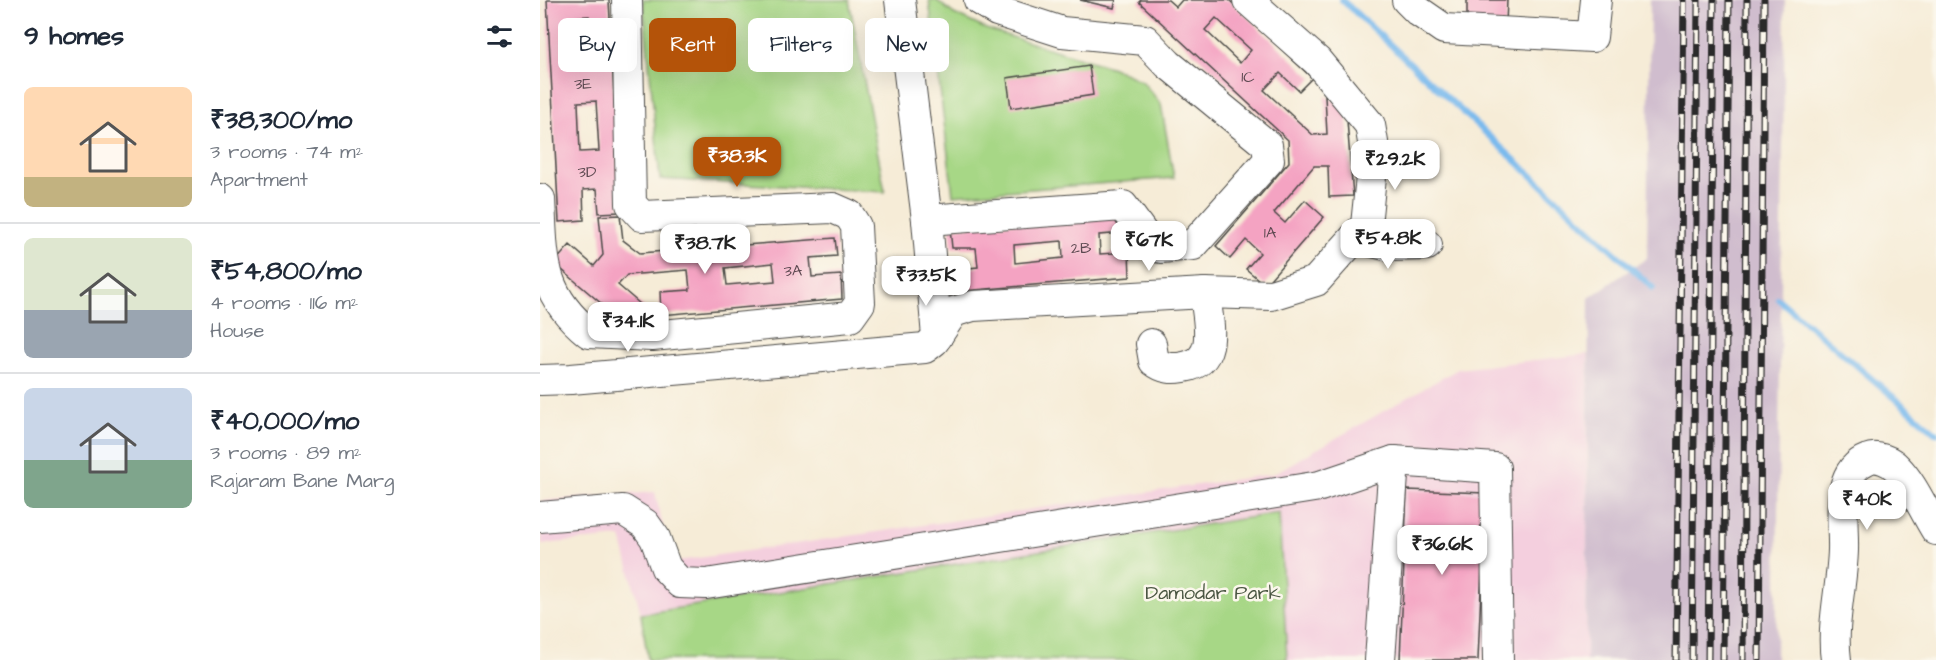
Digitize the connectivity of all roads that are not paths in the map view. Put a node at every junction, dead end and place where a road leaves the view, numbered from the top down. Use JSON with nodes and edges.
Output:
{"nodes":[{"id":1,"x":627,"y":0,"type":"edge"},
{"id":2,"x":900,"y":0,"type":"edge"},
{"id":3,"x":979,"y":0,"type":"edge"},
{"id":4,"x":1248,"y":0,"type":"edge"},
{"id":5,"x":1407,"y":0,"type":"edge"},
{"id":6,"x":1596,"y":0,"type":"edge"},
{"id":7,"x":540,"y":199,"type":"edge"},
{"id":8,"x":927,"y":220,"type":"junction"},
{"id":9,"x":1355,"y":238,"type":"junction"},
{"id":10,"x":1427,"y":245,"type":"dead end"},
{"id":11,"x":1172,"y":247,"type":"junction"},
{"id":12,"x":1205,"y":293,"type":"junction"},
{"id":13,"x":1174,"y":294,"type":"junction"},
{"id":14,"x":652,"y":336,"type":"junction"},
{"id":15,"x":937,"y":337,"type":"junction"},
{"id":16,"x":1151,"y":344,"type":"dead end"},
{"id":17,"x":652,"y":370,"type":"junction"},
{"id":18,"x":540,"y":380,"type":"edge"},
{"id":19,"x":1394,"y":461,"type":"junction"},
{"id":20,"x":540,"y":517,"type":"edge"},
{"id":21,"x":1936,"y":530,"type":"edge"},
{"id":22,"x":1380,"y":660,"type":"edge"},
{"id":23,"x":1498,"y":660,"type":"edge"},
{"id":24,"x":1836,"y":660,"type":"edge"}],
"edges":[{"from":1,"to":14,"type":"street"},
{"from":2,"to":8,"type":"street"},
{"from":3,"to":11,"type":"street"},
{"from":4,"to":9,"type":"street"},
{"from":5,"to":6,"type":"street"},
{"from":7,"to":14,"type":"street"},
{"from":8,"to":11,"type":"street"},
{"from":8,"to":15,"type":"street"},
{"from":9,"to":10,"type":"street"},
{"from":9,"to":12,"type":"street"},
{"from":11,"to":13,"type":"street"},
{"from":12,"to":13,"type":"street"},
{"from":12,"to":16,"type":"street"},
{"from":13,"to":15,"type":"street"},
{"from":14,"to":17,"type":"street"},
{"from":15,"to":17,"type":"street"},
{"from":17,"to":18,"type":"street"},
{"from":19,"to":20,"type":"street"},
{"from":19,"to":22,"type":"street"},
{"from":19,"to":23,"type":"street"},
{"from":21,"to":24,"type":"street"}]}
